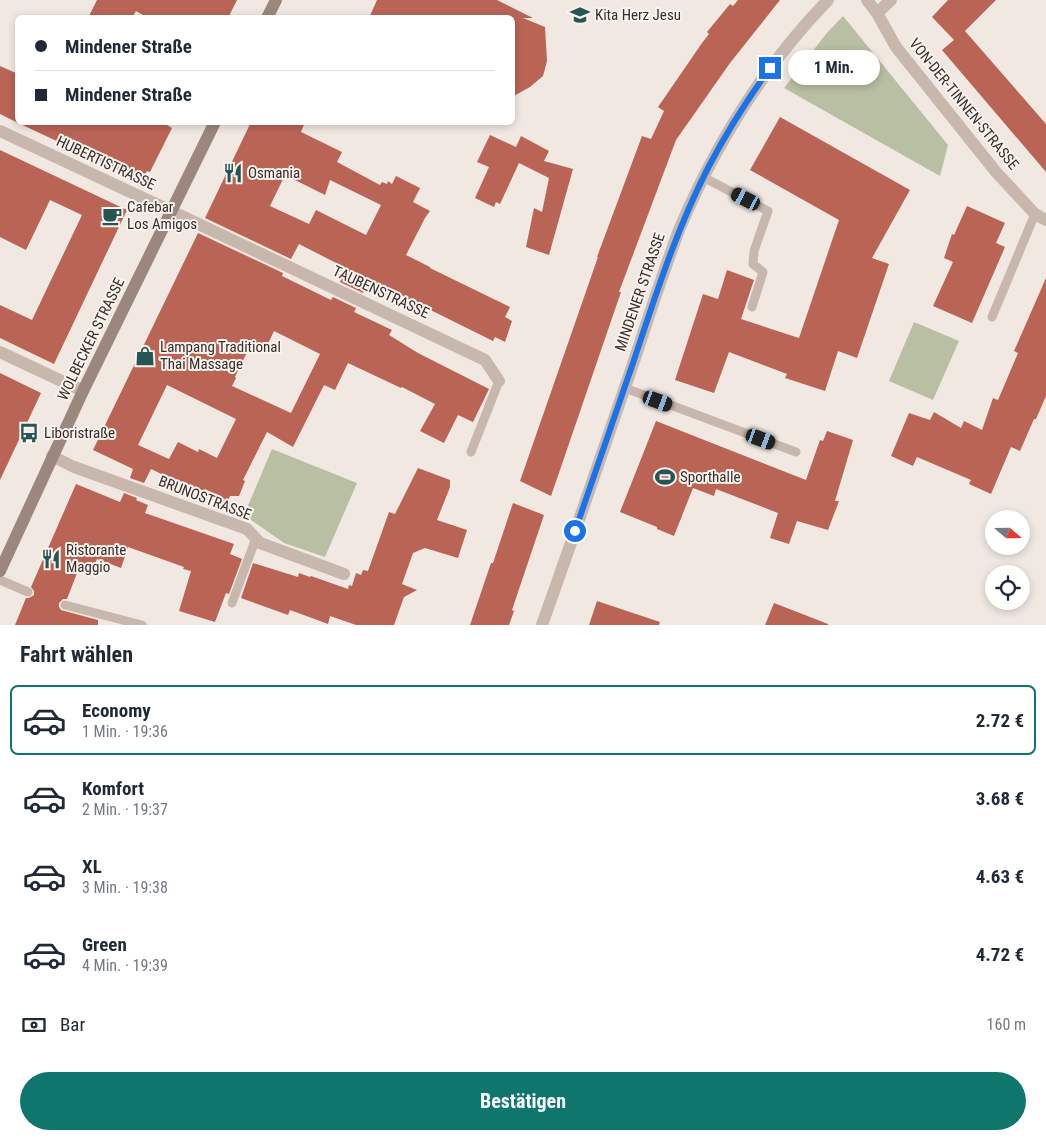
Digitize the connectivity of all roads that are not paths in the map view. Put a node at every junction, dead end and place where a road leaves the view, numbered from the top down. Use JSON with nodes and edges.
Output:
{"nodes":[{"id":1,"x":276,"y":0,"type":"edge"},
{"id":2,"x":828,"y":0,"type":"edge"},
{"id":3,"x":868,"y":0,"type":"edge"},
{"id":4,"x":891,"y":0,"type":"edge"},
{"id":5,"x":877,"y":13,"type":"junction"},
{"id":6,"x":268,"y":15,"type":"edge"},
{"id":7,"x":214,"y":125,"type":"edge"},
{"id":8,"x":0,"y":130,"type":"edge"},
{"id":9,"x":703,"y":177,"type":"junction"},
{"id":10,"x":171,"y":211,"type":"junction"},
{"id":11,"x":1040,"y":217,"type":"edge"},
{"id":12,"x":752,"y":308,"type":"dead end"},
{"id":13,"x":992,"y":317,"type":"dead end"},
{"id":14,"x":0,"y":352,"type":"edge"},
{"id":15,"x":498,"y":381,"type":"joint"},
{"id":16,"x":624,"y":388,"type":"junction"},
{"id":17,"x":83,"y":391,"type":"junction"},
{"id":18,"x":471,"y":452,"type":"dead end"},
{"id":19,"x":796,"y":452,"type":"dead end"},
{"id":20,"x":52,"y":456,"type":"junction"},
{"id":21,"x":256,"y":538,"type":"junction"},
{"id":22,"x":0,"y":571,"type":"edge"},
{"id":23,"x":344,"y":574,"type":"dead end"},
{"id":24,"x":0,"y":580,"type":"edge"},
{"id":25,"x":28,"y":592,"type":"dead end"},
{"id":26,"x":232,"y":603,"type":"dead end"},
{"id":27,"x":65,"y":605,"type":"dead end"},
{"id":28,"x":142,"y":625,"type":"edge"},
{"id":29,"x":542,"y":625,"type":"edge"}],
"edges":[{"from":1,"to":6,"type":"main road"},
{"from":2,"to":9,"type":"street","name":"MINDENER STRASSE"},
{"from":3,"to":5,"type":"street","name":"VON-DER-TINNEN-STRASSE"},
{"from":4,"to":5,"type":"street"},
{"from":5,"to":11,"type":"street","name":"VON-DER-TINNEN-STRASSE"},
{"from":7,"to":10,"type":"main road","name":"WOLBECKER STRASSE"},
{"from":8,"to":10,"type":"street","name":"HUBERTISTRASSE"},
{"from":9,"to":12,"type":"lane"},
{"from":9,"to":16,"type":"street","name":"MINDENER STRASSE"},
{"from":10,"to":15,"type":"street","name":"TAUBENSTRASSE"},
{"from":10,"to":17,"type":"main road","name":"WOLBECKER STRASSE"},
{"from":11,"to":13,"type":"lane"},
{"from":14,"to":17,"type":"street"},
{"from":15,"to":18,"type":"lane","name":"TAUBENSTRASSE"},
{"from":16,"to":19,"type":"lane"},
{"from":16,"to":29,"type":"street","name":"MINDENER STRASSE"},
{"from":17,"to":20,"type":"main road","name":"WOLBECKER STRASSE"},
{"from":20,"to":21,"type":"street","name":"BRUNOSTRASSE"},
{"from":20,"to":22,"type":"main road","name":"WOLBECKER STRASSE"},
{"from":21,"to":23,"type":"street","name":"BRUNOSTRASSE"},
{"from":21,"to":26,"type":"lane"},
{"from":24,"to":25,"type":"lane"},
{"from":27,"to":28,"type":"lane"}]}
